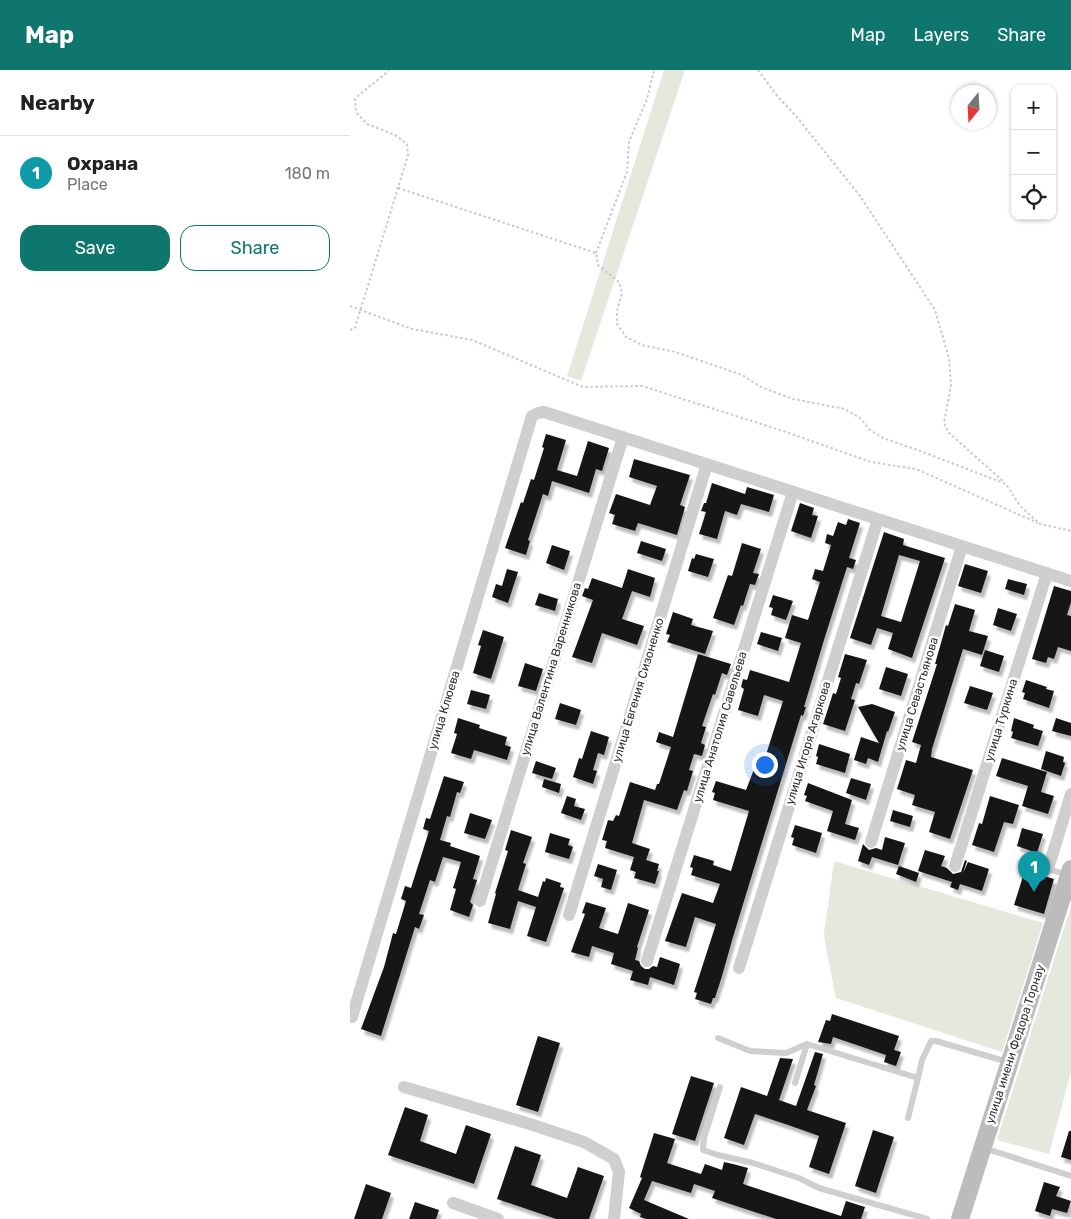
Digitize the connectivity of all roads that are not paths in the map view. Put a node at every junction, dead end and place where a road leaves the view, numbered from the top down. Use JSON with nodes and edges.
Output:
{"nodes":[{"id":1,"x":623,"y":438,"type":"junction"},
{"id":2,"x":707,"y":464,"type":"junction"},
{"id":3,"x":793,"y":492,"type":"junction"},
{"id":4,"x":878,"y":519,"type":"junction"},
{"id":5,"x":962,"y":546,"type":"junction"},
{"id":6,"x":1047,"y":573,"type":"junction"},
{"id":7,"x":1071,"y":581,"type":"edge"},
{"id":8,"x":1071,"y":794,"type":"edge"},
{"id":9,"x":871,"y":842,"type":"dead end"},
{"id":10,"x":955,"y":866,"type":"dead end"},
{"id":11,"x":1048,"y":869,"type":"joint"},
{"id":12,"x":1070,"y":872,"type":"edge"},
{"id":13,"x":480,"y":902,"type":"dead end"},
{"id":14,"x":569,"y":915,"type":"dead end"},
{"id":15,"x":647,"y":962,"type":"dead end"},
{"id":16,"x":739,"y":968,"type":"dead end"},
{"id":17,"x":352,"y":1017,"type":"dead end"},
{"id":18,"x":718,"y":1038,"type":"dead end"},
{"id":19,"x":807,"y":1044,"type":"junction"},
{"id":20,"x":1010,"y":1063,"type":"junction"},
{"id":21,"x":918,"y":1078,"type":"junction"},
{"id":22,"x":795,"y":1083,"type":"dead end"},
{"id":23,"x":720,"y":1087,"type":"dead end"},
{"id":24,"x":404,"y":1088,"type":"dead end"},
{"id":25,"x":908,"y":1118,"type":"dead end"},
{"id":26,"x":982,"y":1147,"type":"junction"},
{"id":27,"x":1071,"y":1176,"type":"edge"},
{"id":28,"x":453,"y":1203,"type":"dead end"},
{"id":29,"x":498,"y":1219,"type":"edge"},
{"id":30,"x":614,"y":1219,"type":"edge"},
{"id":31,"x":927,"y":1219,"type":"edge"},
{"id":32,"x":960,"y":1219,"type":"edge"}],
"edges":[{"from":1,"to":2,"type":"street"},
{"from":1,"to":13,"type":"street","name":"улица Валентина Варенникова"},
{"from":1,"to":17,"type":"street","name":"улица Клюева"},
{"from":2,"to":3,"type":"street"},
{"from":2,"to":14,"type":"street","name":"улица Евгения Сизоненко"},
{"from":3,"to":4,"type":"street"},
{"from":3,"to":15,"type":"street","name":"улица Анатолия Савельева"},
{"from":4,"to":5,"type":"street"},
{"from":4,"to":16,"type":"street","name":"улица Игоря Агаркова"},
{"from":5,"to":6,"type":"street"},
{"from":5,"to":9,"type":"street","name":"улица Севастьянова"},
{"from":6,"to":7,"type":"street"},
{"from":6,"to":10,"type":"street","name":"улица Туркина"},
{"from":8,"to":11,"type":"street"},
{"from":11,"to":12,"type":"lane"},
{"from":12,"to":20,"type":"street","name":"улица имени Федора Торнау"},
{"from":18,"to":19,"type":"lane"},
{"from":19,"to":21,"type":"lane"},
{"from":19,"to":22,"type":"lane"},
{"from":20,"to":21,"type":"lane"},
{"from":20,"to":26,"type":"street","name":"улица имени Федора Торнау"},
{"from":21,"to":25,"type":"lane"},
{"from":23,"to":31,"type":"lane"},
{"from":24,"to":30,"type":"street"},
{"from":26,"to":27,"type":"lane"},
{"from":26,"to":32,"type":"street","name":"улица имени Федора Торнау"},
{"from":28,"to":29,"type":"street"}]}
